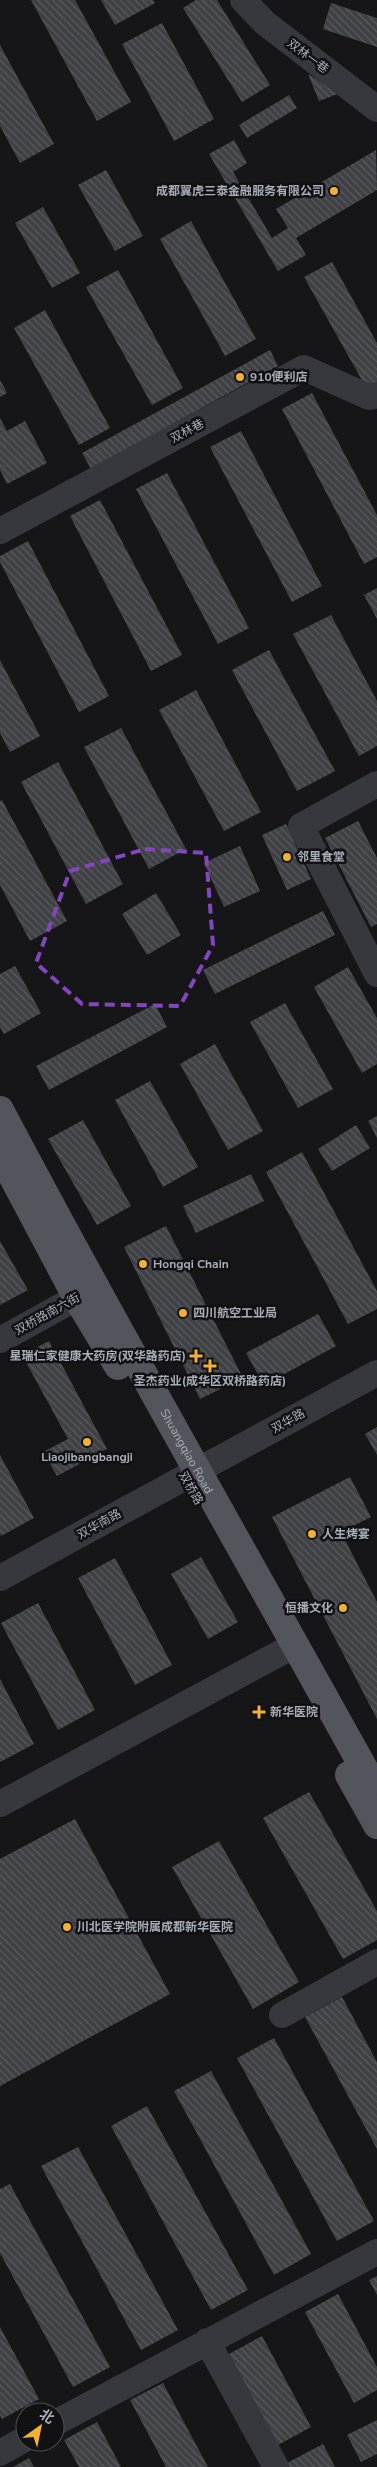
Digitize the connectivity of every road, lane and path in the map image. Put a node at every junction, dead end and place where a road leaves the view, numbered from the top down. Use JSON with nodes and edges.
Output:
{"nodes":[{"id":1,"x":243,"y":0,"type":"edge"},
{"id":2,"x":377,"y":109,"type":"edge"},
{"id":3,"x":377,"y":395,"type":"edge"},
{"id":4,"x":0,"y":531,"type":"edge"},
{"id":5,"x":377,"y":784,"type":"edge"},
{"id":6,"x":377,"y":974,"type":"edge"},
{"id":7,"x":0,"y":1110,"type":"edge"},
{"id":8,"x":0,"y":1153,"type":"edge"},
{"id":9,"x":86,"y":1293,"type":"junction"},
{"id":10,"x":0,"y":1340,"type":"edge"},
{"id":11,"x":377,"y":1373,"type":"edge"},
{"id":12,"x":192,"y":1473,"type":"junction"},
{"id":13,"x":0,"y":1578,"type":"edge"},
{"id":14,"x":282,"y":1652,"type":"junction"},
{"id":15,"x":377,"y":1792,"type":"edge"},
{"id":16,"x":0,"y":1804,"type":"edge"},
{"id":17,"x":377,"y":1825,"type":"edge"},
{"id":18,"x":377,"y":1962,"type":"edge"},
{"id":19,"x":282,"y":2015,"type":"dead end"},
{"id":20,"x":377,"y":2252,"type":"edge"},
{"id":21,"x":207,"y":2341,"type":"junction"},
{"id":22,"x":65,"y":2418,"type":"edge"},
{"id":23,"x":15,"y":2445,"type":"edge"},
{"id":24,"x":0,"y":2453,"type":"edge"},
{"id":25,"x":276,"y":2467,"type":"edge"}],
"edges":[{"from":1,"to":2,"type":"street","name":"双林一巷"},
{"from":3,"to":4,"type":"street","name":"双林巷"},
{"from":5,"to":6,"type":"street"},
{"from":7,"to":9,"type":"main road","name":"Shuangqiao Road"},
{"from":8,"to":9,"type":"main road"},
{"from":9,"to":10,"type":"street","name":"双桥路南六街"},
{"from":9,"to":12,"type":"main road","name":"Shuangqiao Road"},
{"from":11,"to":12,"type":"street","name":"双华路"},
{"from":12,"to":13,"type":"street","name":"双华南路"},
{"from":12,"to":14,"type":"main road","name":"双桥路"},
{"from":12,"to":15,"type":"main road","name":"Shuangqiao Road"},
{"from":14,"to":16,"type":"street"},
{"from":14,"to":17,"type":"main road","name":"双桥路"},
{"from":18,"to":19,"type":"street"},
{"from":20,"to":21,"type":"street"},
{"from":21,"to":22,"type":"street"},
{"from":21,"to":25,"type":"street"},
{"from":23,"to":24,"type":"street"}]}
